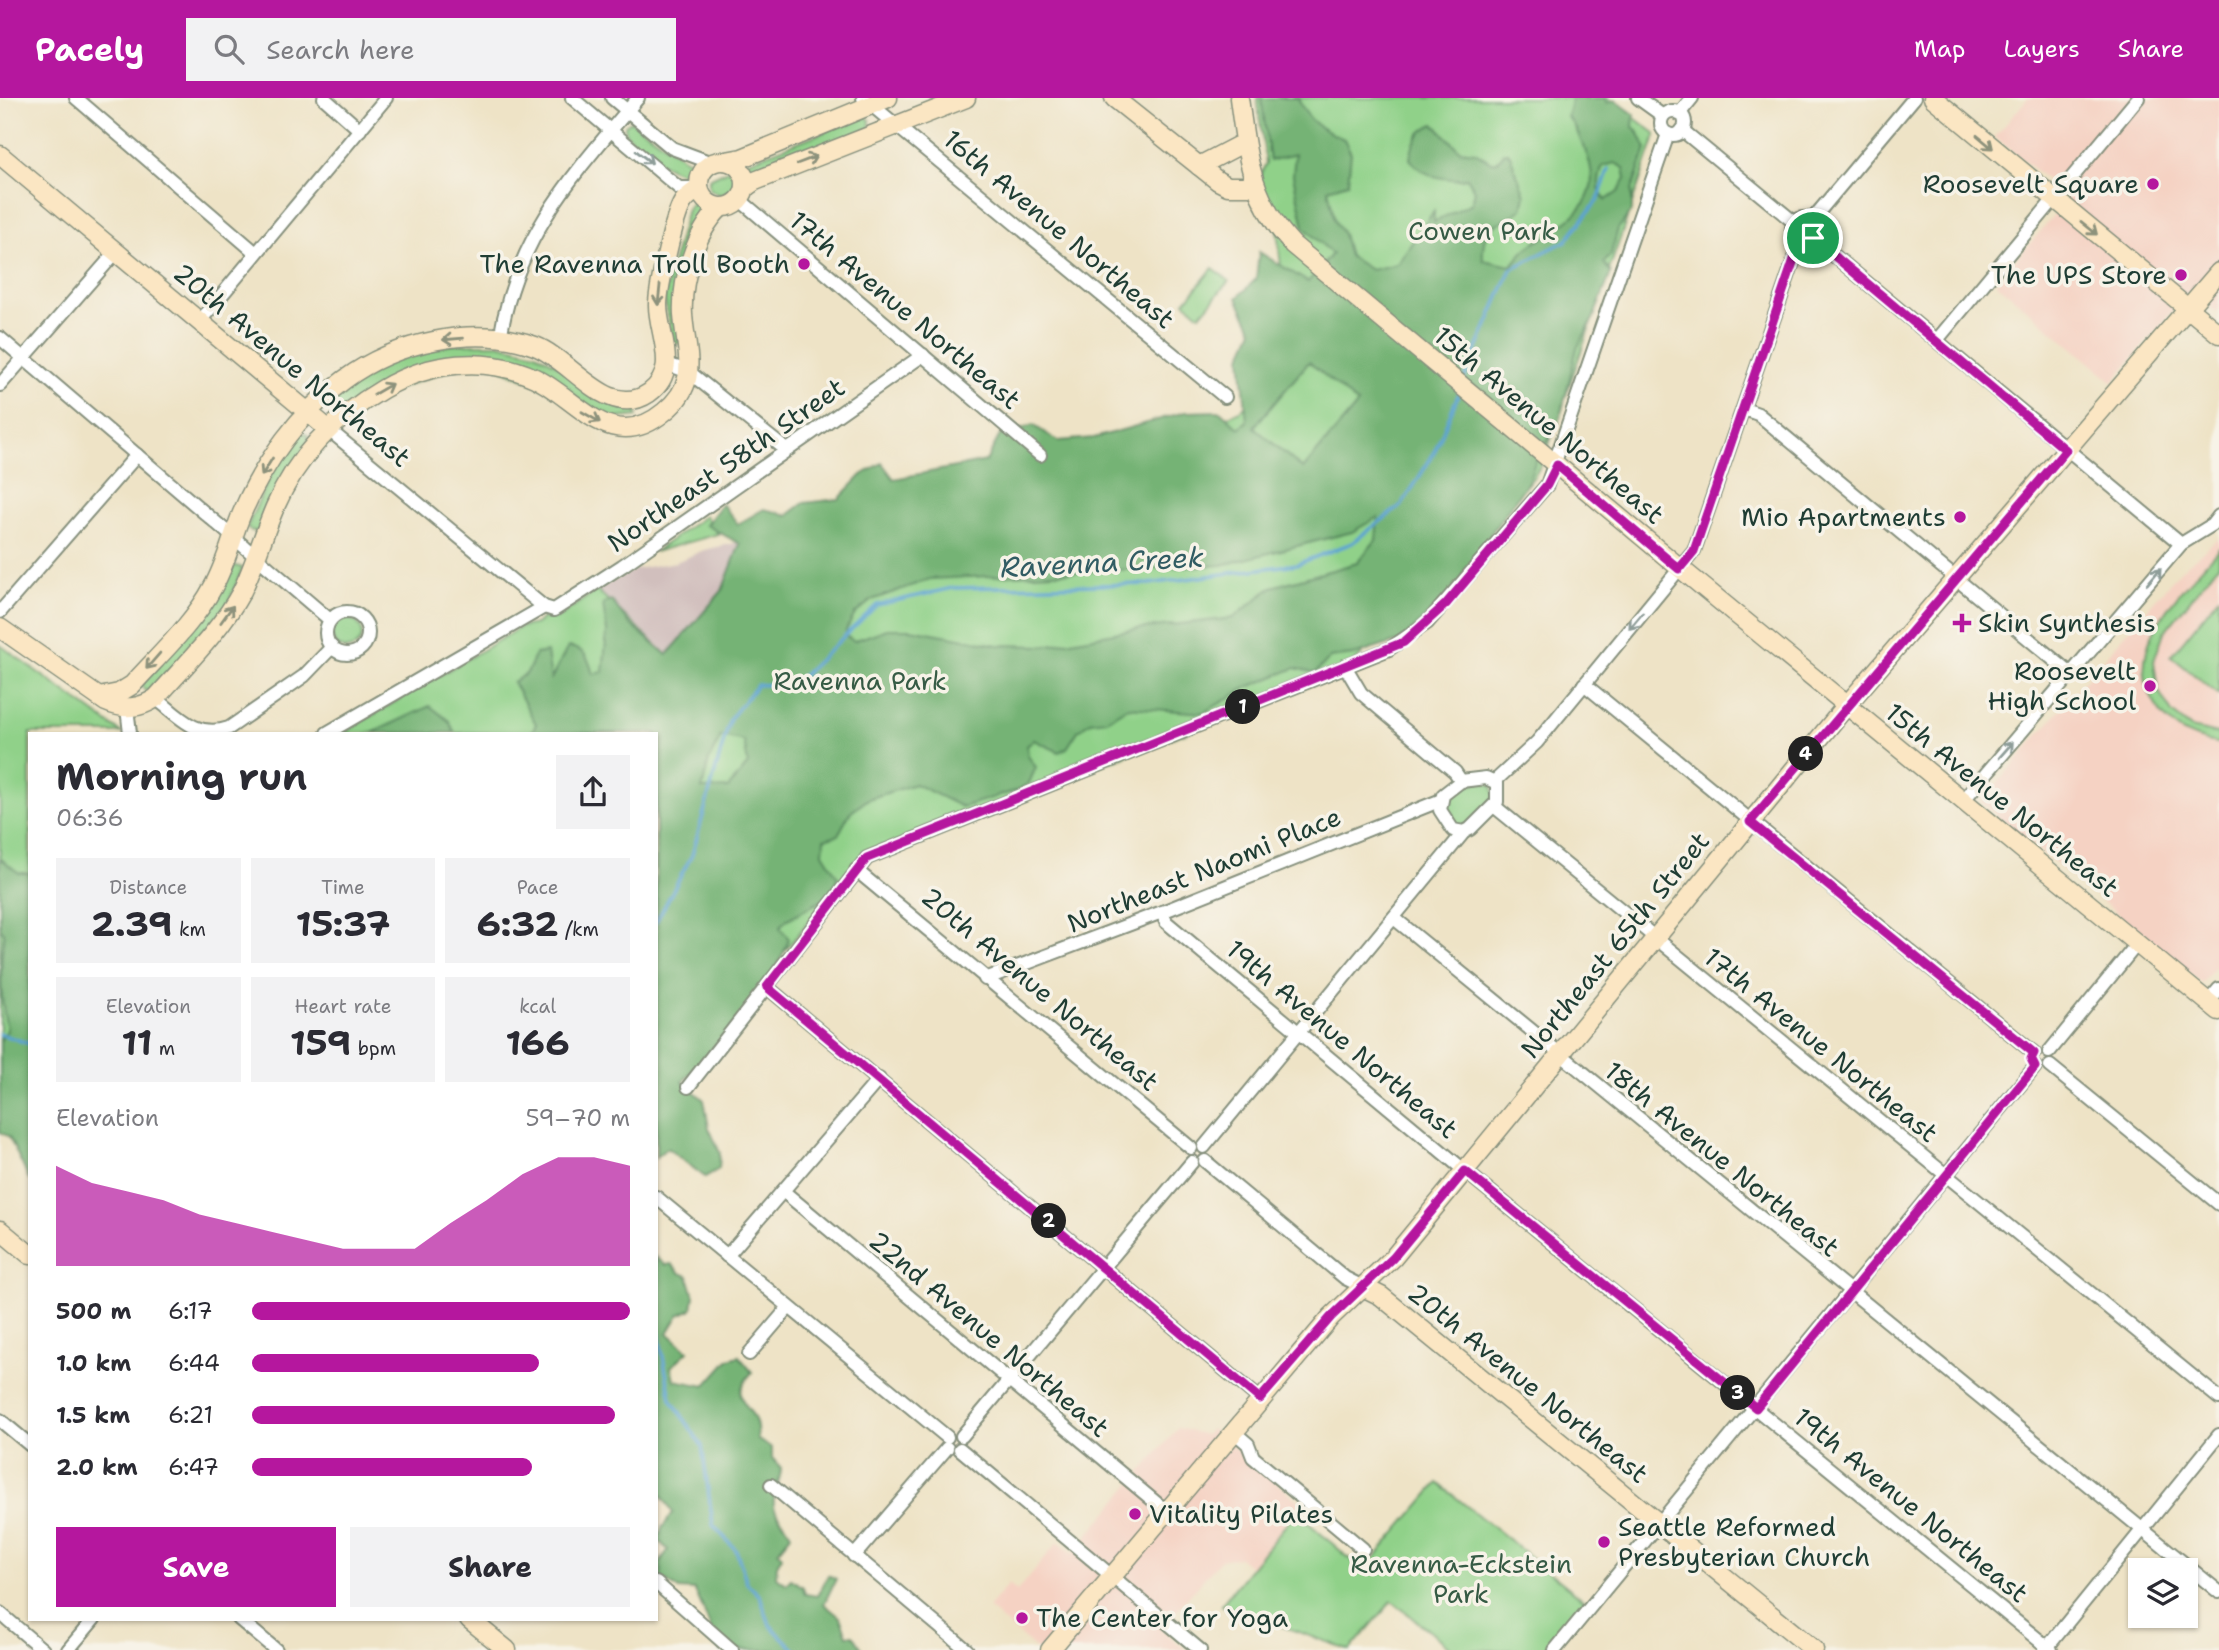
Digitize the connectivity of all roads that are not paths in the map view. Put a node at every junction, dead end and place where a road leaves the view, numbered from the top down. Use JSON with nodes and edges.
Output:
{"nodes":[{"id":1,"x":76,"y":98,"type":"edge"},
{"id":2,"x":324,"y":98,"type":"edge"},
{"id":3,"x":386,"y":98,"type":"edge"},
{"id":4,"x":572,"y":98,"type":"edge"},
{"id":5,"x":612,"y":98,"type":"edge"},
{"id":6,"x":638,"y":98,"type":"edge"},
{"id":7,"x":966,"y":98,"type":"edge"},
{"id":8,"x":1114,"y":98,"type":"edge"},
{"id":9,"x":1239,"y":98,"type":"edge"},
{"id":10,"x":1638,"y":98,"type":"edge"},
{"id":11,"x":1692,"y":98,"type":"edge"},
{"id":12,"x":1913,"y":98,"type":"edge"},
{"id":13,"x":1933,"y":98,"type":"edge"},
{"id":14,"x":2138,"y":98,"type":"edge"},
{"id":15,"x":874,"y":100,"type":"edge"},
{"id":16,"x":627,"y":111,"type":"junction"},
{"id":17,"x":1679,"y":114,"type":"junction"},
{"id":18,"x":1663,"y":116,"type":"junction"},
{"id":19,"x":898,"y":125,"type":"junction"},
{"id":20,"x":360,"y":130,"type":"junction"},
{"id":21,"x":1682,"y":130,"type":"junction"},
{"id":22,"x":610,"y":131,"type":"junction"},
{"id":23,"x":1668,"y":134,"type":"junction"},
{"id":24,"x":1245,"y":142,"type":"junction"},
{"id":25,"x":0,"y":155,"type":"edge"},
{"id":26,"x":719,"y":162,"type":"junction"},
{"id":27,"x":1199,"y":166,"type":"junction"},
{"id":28,"x":1255,"y":186,"type":"junction"},
{"id":29,"x":699,"y":188,"type":"junction"},
{"id":30,"x":742,"y":194,"type":"junction"},
{"id":31,"x":681,"y":195,"type":"junction"},
{"id":32,"x":2054,"y":200,"type":"junction"},
{"id":33,"x":720,"y":208,"type":"junction"},
{"id":34,"x":1811,"y":221,"type":"junction"},
{"id":35,"x":1795,"y":223,"type":"junction"},
{"id":36,"x":1807,"y":240,"type":"junction"},
{"id":37,"x":116,"y":252,"type":"junction"},
{"id":38,"x":256,"y":253,"type":"junction"},
{"id":39,"x":2219,"y":272,"type":"edge"},
{"id":40,"x":2188,"y":308,"type":"junction"},
{"id":41,"x":200,"y":321,"type":"junction"},
{"id":42,"x":2219,"y":334,"type":"edge"},
{"id":43,"x":0,"y":338,"type":"edge"},
{"id":44,"x":499,"y":339,"type":"junction"},
{"id":45,"x":1937,"y":340,"type":"junction"},
{"id":46,"x":923,"y":355,"type":"junction"},
{"id":47,"x":24,"y":358,"type":"junction"},
{"id":48,"x":667,"y":364,"type":"junction"},
{"id":49,"x":689,"y":372,"type":"junction"},
{"id":50,"x":0,"y":385,"type":"edge"},
{"id":51,"x":1225,"y":397,"type":"dead end"},
{"id":52,"x":1744,"y":409,"type":"junction"},
{"id":53,"x":307,"y":412,"type":"junction"},
{"id":54,"x":328,"y":429,"type":"junction"},
{"id":55,"x":785,"y":449,"type":"junction"},
{"id":56,"x":2066,"y":450,"type":"junction"},
{"id":57,"x":137,"y":455,"type":"junction"},
{"id":58,"x":1040,"y":455,"type":"dead end"},
{"id":59,"x":1557,"y":465,"type":"junction"},
{"id":60,"x":2219,"y":516,"type":"edge"},
{"id":61,"x":233,"y":537,"type":"junction"},
{"id":62,"x":2181,"y":544,"type":"junction"},
{"id":63,"x":256,"y":557,"type":"junction"},
{"id":64,"x":1679,"y":569,"type":"junction"},
{"id":65,"x":1955,"y":578,"type":"junction"},
{"id":66,"x":549,"y":609,"type":"junction"},
{"id":67,"x":0,"y":612,"type":"edge"},
{"id":68,"x":330,"y":620,"type":"junction"},
{"id":69,"x":0,"y":628,"type":"edge"},
{"id":70,"x":332,"y":647,"type":"junction"},
{"id":71,"x":1345,"y":666,"type":"junction"},
{"id":72,"x":2071,"y":674,"type":"junction"},
{"id":73,"x":1584,"y":684,"type":"junction"},
{"id":74,"x":99,"y":697,"type":"junction"},
{"id":75,"x":156,"y":698,"type":"junction"},
{"id":76,"x":1846,"y":706,"type":"junction"},
{"id":77,"x":127,"y":708,"type":"junction"},
{"id":78,"x":130,"y":732,"type":"edge"},
{"id":79,"x":329,"y":732,"type":"edge"},
{"id":80,"x":1495,"y":780,"type":"junction"},
{"id":81,"x":1461,"y":781,"type":"junction"},
{"id":82,"x":1439,"y":801,"type":"junction"},
{"id":83,"x":1962,"y":802,"type":"junction"},
{"id":84,"x":1494,"y":806,"type":"junction"},
{"id":85,"x":1750,"y":822,"type":"junction"},
{"id":86,"x":1464,"y":832,"type":"junction"},
{"id":87,"x":856,"y":870,"type":"junction"},
{"id":88,"x":1162,"y":912,"type":"junction"},
{"id":89,"x":1394,"y":918,"type":"junction"},
{"id":90,"x":1654,"y":938,"type":"junction"},
{"id":91,"x":2137,"y":944,"type":"junction"},
{"id":92,"x":985,"y":979,"type":"junction"},
{"id":93,"x":767,"y":987,"type":"junction"},
{"id":94,"x":2215,"y":1001,"type":"edge"},
{"id":95,"x":1299,"y":1033,"type":"junction"},
{"id":96,"x":2049,"y":1052,"type":"junction"},
{"id":97,"x":2034,"y":1053,"type":"junction"},
{"id":98,"x":1559,"y":1055,"type":"junction"},
{"id":99,"x":2050,"y":1066,"type":"junction"},
{"id":100,"x":2035,"y":1067,"type":"junction"},
{"id":101,"x":878,"y":1079,"type":"junction"},
{"id":102,"x":688,"y":1087,"type":"dead end"},
{"id":103,"x":1198,"y":1154,"type":"junction"},
{"id":104,"x":1465,"y":1171,"type":"junction"},
{"id":105,"x":1946,"y":1176,"type":"junction"},
{"id":106,"x":783,"y":1191,"type":"junction"},
{"id":107,"x":658,"y":1199,"type":"edge"},
{"id":108,"x":2219,"y":1204,"type":"edge"},
{"id":109,"x":0,"y":1230,"type":"edge"},
{"id":110,"x":28,"y":1253,"type":"edge"},
{"id":111,"x":727,"y":1256,"type":"junction"},
{"id":112,"x":1104,"y":1267,"type":"junction"},
{"id":113,"x":1363,"y":1287,"type":"junction"},
{"id":114,"x":1850,"y":1292,"type":"junction"},
{"id":115,"x":789,"y":1307,"type":"junction"},
{"id":116,"x":749,"y":1354,"type":"dead end"},
{"id":117,"x":1009,"y":1380,"type":"junction"},
{"id":118,"x":2219,"y":1398,"type":"edge"},
{"id":119,"x":1260,"y":1399,"type":"junction"},
{"id":120,"x":1756,"y":1408,"type":"junction"},
{"id":121,"x":0,"y":1420,"type":"edge"},
{"id":122,"x":1233,"y":1431,"type":"junction"},
{"id":123,"x":2219,"y":1435,"type":"edge"},
{"id":124,"x":947,"y":1442,"type":"junction"},
{"id":125,"x":28,"y":1443,"type":"edge"},
{"id":126,"x":961,"y":1443,"type":"junction"},
{"id":127,"x":771,"y":1485,"type":"dead end"},
{"id":128,"x":1166,"y":1511,"type":"junction"},
{"id":129,"x":1659,"y":1525,"type":"junction"},
{"id":130,"x":2143,"y":1530,"type":"junction"},
{"id":131,"x":1363,"y":1549,"type":"dead end"},
{"id":132,"x":854,"y":1556,"type":"junction"},
{"id":133,"x":1111,"y":1577,"type":"junction"},
{"id":134,"x":658,"y":1585,"type":"edge"},
{"id":135,"x":2219,"y":1592,"type":"edge"},
{"id":136,"x":0,"y":1614,"type":"edge"},
{"id":137,"x":92,"y":1621,"type":"edge"},
{"id":138,"x":241,"y":1621,"type":"edge"},
{"id":139,"x":471,"y":1621,"type":"edge"},
{"id":140,"x":2048,"y":1649,"type":"edge"},
{"id":141,"x":43,"y":1650,"type":"edge"},
{"id":142,"x":68,"y":1650,"type":"edge"},
{"id":143,"x":276,"y":1650,"type":"edge"},
{"id":144,"x":507,"y":1650,"type":"edge"},
{"id":145,"x":732,"y":1650,"type":"edge"},
{"id":146,"x":967,"y":1650,"type":"edge"},
{"id":147,"x":1050,"y":1650,"type":"edge"},
{"id":148,"x":1200,"y":1650,"type":"edge"},
{"id":149,"x":1555,"y":1650,"type":"edge"},
{"id":150,"x":1814,"y":1650,"type":"edge"}],
"edges":[{"from":1,"to":38,"type":"street"},
{"from":2,"to":20,"type":"street"},
{"from":3,"to":20,"type":"street"},
{"from":4,"to":22,"type":"street"},
{"from":5,"to":16,"type":"street"},
{"from":6,"to":16,"type":"street"},
{"from":7,"to":19,"type":"main road"},
{"from":8,"to":27,"type":"main road"},
{"from":9,"to":24,"type":"main road","name":"15th Avenue Northeast"},
{"from":10,"to":18,"type":"street"},
{"from":11,"to":17,"type":"street"},
{"from":12,"to":34,"type":"street"},
{"from":13,"to":32,"type":"main road","one_way":true},
{"from":14,"to":32,"type":"street"},
{"from":15,"to":19,"type":"street","name":"16th Avenue Northeast"},
{"from":15,"to":26,"type":"main road"},
{"from":16,"to":22,"type":"street"},
{"from":16,"to":26,"type":"street"},
{"from":17,"to":18,"type":"street"},
{"from":17,"to":21,"type":"street"},
{"from":18,"to":23,"type":"street"},
{"from":30,"to":19,"type":"main road","one_way":true},
{"from":19,"to":51,"type":"street","name":"16th Avenue Northeast"},
{"from":20,"to":38,"type":"street"},
{"from":21,"to":23,"type":"street"},
{"from":21,"to":35,"type":"street"},
{"from":22,"to":31,"type":"street","one_way":true},
{"from":22,"to":44,"type":"street"},
{"from":23,"to":59,"type":"street"},
{"from":24,"to":27,"type":"main road"},
{"from":24,"to":28,"type":"main road","name":"15th Avenue Northeast"},
{"from":25,"to":37,"type":"main road","name":"20th Avenue Northeast"},
{"from":26,"to":29,"type":"main road"},
{"from":26,"to":30,"type":"main road"},
{"from":27,"to":28,"type":"main road"},
{"from":28,"to":59,"type":"main road","name":"15th Avenue Northeast"},
{"from":29,"to":31,"type":"main road"},
{"from":29,"to":33,"type":"main road"},
{"from":30,"to":33,"type":"main road"},
{"from":30,"to":46,"type":"street","name":"17th Avenue Northeast"},
{"from":31,"to":48,"type":"main road","one_way":true},
{"from":32,"to":40,"type":"main road","one_way":true},
{"from":32,"to":45,"type":"street"},
{"from":33,"to":49,"type":"main road"},
{"from":34,"to":35,"type":"street"},
{"from":34,"to":36,"type":"street"},
{"from":35,"to":36,"type":"street"},
{"from":36,"to":45,"type":"street"},
{"from":36,"to":52,"type":"street"},
{"from":37,"to":41,"type":"main road","name":"20th Avenue Northeast"},
{"from":37,"to":47,"type":"street"},
{"from":38,"to":41,"type":"street"},
{"from":39,"to":40,"type":"main road","name":"Northeast 65th Street"},
{"from":40,"to":42,"type":"main road"},
{"from":40,"to":56,"type":"main road","name":"Northeast 65th Street"},
{"from":41,"to":53,"type":"main road","name":"20th Avenue Northeast"},
{"from":43,"to":47,"type":"street"},
{"from":44,"to":48,"type":"main road"},
{"from":44,"to":53,"type":"main road","one_way":true},
{"from":45,"to":56,"type":"street"},
{"from":46,"to":55,"type":"street","name":"Northeast 58th Street"},
{"from":46,"to":58,"type":"street","name":"17th Avenue Northeast"},
{"from":47,"to":50,"type":"street"},
{"from":47,"to":57,"type":"street"},
{"from":48,"to":49,"type":"street"},
{"from":54,"to":49,"type":"main road","one_way":true},
{"from":49,"to":55,"type":"street"},
{"from":52,"to":64,"type":"street"},
{"from":52,"to":65,"type":"street"},
{"from":53,"to":54,"type":"main road","name":"20th Avenue Northeast"},
{"from":53,"to":61,"type":"main road","one_way":true},
{"from":54,"to":63,"type":"main road"},
{"from":54,"to":66,"type":"street","name":"20th Avenue Northeast"},
{"from":55,"to":66,"type":"street","name":"Northeast 58th Street"},
{"from":56,"to":62,"type":"street"},
{"from":56,"to":65,"type":"main road","name":"Northeast 65th Street"},
{"from":57,"to":61,"type":"street"},
{"from":57,"to":67,"type":"street"},
{"from":59,"to":64,"type":"main road","name":"15th Avenue Northeast"},
{"from":59,"to":71,"type":"street"},
{"from":60,"to":62,"type":"street"},
{"from":61,"to":63,"type":"street"},
{"from":61,"to":74,"type":"main road","one_way":true},
{"from":72,"to":62,"type":"street","one_way":true},
{"from":63,"to":68,"type":"street"},
{"from":75,"to":63,"type":"main road","one_way":true},
{"from":64,"to":73,"type":"street","one_way":true},
{"from":64,"to":76,"type":"main road","name":"15th Avenue Northeast"},
{"from":65,"to":72,"type":"street"},
{"from":65,"to":76,"type":"main road","name":"Northeast 65th Street"},
{"from":66,"to":79,"type":"street","name":"Northeast 58th Street"},
{"from":68,"to":70,"type":"street"},
{"from":68,"to":70,"type":"street"},
{"from":69,"to":74,"type":"main road"},
{"from":70,"to":75,"type":"street"},
{"from":71,"to":81,"type":"street"},
{"from":71,"to":87,"type":"street"},
{"from":83,"to":72,"type":"street","one_way":true},
{"from":73,"to":80,"type":"street"},
{"from":73,"to":85,"type":"street"},
{"from":74,"to":77,"type":"main road"},
{"from":75,"to":77,"type":"main road"},
{"from":76,"to":83,"type":"main road","name":"15th Avenue Northeast"},
{"from":76,"to":85,"type":"main road","name":"Northeast 65th Street"},
{"from":77,"to":78,"type":"street"},
{"from":80,"to":81,"type":"street"},
{"from":80,"to":84,"type":"street"},
{"from":81,"to":82,"type":"street"},
{"from":82,"to":86,"type":"street"},
{"from":82,"to":88,"type":"street","name":"Northeast Naomi Place"},
{"from":83,"to":91,"type":"main road","name":"15th Avenue Northeast"},
{"from":84,"to":86,"type":"street"},
{"from":84,"to":90,"type":"street","name":"17th Avenue Northeast"},
{"from":85,"to":90,"type":"main road","name":"Northeast 65th Street"},
{"from":85,"to":97,"type":"street"},
{"from":86,"to":89,"type":"street"},
{"from":87,"to":92,"type":"street","name":"20th Avenue Northeast"},
{"from":87,"to":93,"type":"street"},
{"from":88,"to":92,"type":"street","name":"Northeast Naomi Place"},
{"from":88,"to":95,"type":"street","name":"19th Avenue Northeast"},
{"from":89,"to":95,"type":"street"},
{"from":89,"to":98,"type":"street","name":"18th Avenue Northeast"},
{"from":90,"to":98,"type":"main road","name":"Northeast 65th Street"},
{"from":90,"to":105,"type":"street","name":"17th Avenue Northeast"},
{"from":91,"to":94,"type":"main road","name":"15th Avenue Northeast"},
{"from":91,"to":96,"type":"street"},
{"from":92,"to":103,"type":"street","name":"20th Avenue Northeast"},
{"from":93,"to":101,"type":"street"},
{"from":93,"to":102,"type":"street"},
{"from":95,"to":103,"type":"street"},
{"from":95,"to":104,"type":"street","name":"19th Avenue Northeast"},
{"from":96,"to":97,"type":"street"},
{"from":96,"to":99,"type":"street"},
{"from":97,"to":100,"type":"street"},
{"from":98,"to":104,"type":"main road","name":"Northeast 65th Street"},
{"from":98,"to":114,"type":"street","name":"18th Avenue Northeast"},
{"from":99,"to":100,"type":"street"},
{"from":99,"to":108,"type":"street"},
{"from":100,"to":105,"type":"street"},
{"from":101,"to":106,"type":"street"},
{"from":101,"to":112,"type":"street"},
{"from":103,"to":112,"type":"street"},
{"from":103,"to":113,"type":"street","name":"20th Avenue Northeast"},
{"from":104,"to":113,"type":"main road","name":"Northeast 65th Street"},
{"from":104,"to":120,"type":"street","name":"19th Avenue Northeast"},
{"from":105,"to":114,"type":"street"},
{"from":105,"to":118,"type":"street","name":"17th Avenue Northeast"},
{"from":106,"to":111,"type":"street"},
{"from":106,"to":117,"type":"street","name":"22nd Avenue Northeast"},
{"from":107,"to":111,"type":"street"},
{"from":109,"to":110,"type":"main road"},
{"from":111,"to":115,"type":"street"},
{"from":112,"to":117,"type":"street"},
{"from":112,"to":119,"type":"street"},
{"from":113,"to":119,"type":"main road","name":"Northeast 65th Street"},
{"from":113,"to":129,"type":"main road","name":"20th Avenue Northeast"},
{"from":114,"to":120,"type":"street"},
{"from":114,"to":130,"type":"street","name":"18th Avenue Northeast"},
{"from":115,"to":116,"type":"street"},
{"from":115,"to":124,"type":"street"},
{"from":117,"to":126,"type":"street"},
{"from":117,"to":128,"type":"street","name":"22nd Avenue Northeast"},
{"from":119,"to":122,"type":"main road","name":"Northeast 65th Street"},
{"from":120,"to":129,"type":"street"},
{"from":120,"to":140,"type":"street","name":"19th Avenue Northeast"},
{"from":121,"to":125,"type":"street"},
{"from":122,"to":128,"type":"main road","name":"Northeast 65th Street"},
{"from":122,"to":131,"type":"street"},
{"from":123,"to":130,"type":"street"},
{"from":124,"to":126,"type":"street"},
{"from":124,"to":132,"type":"street"},
{"from":126,"to":133,"type":"street"},
{"from":127,"to":132,"type":"street"},
{"from":128,"to":133,"type":"main road","name":"Northeast 65th Street"},
{"from":129,"to":149,"type":"street"},
{"from":129,"to":150,"type":"main road","name":"20th Avenue Northeast"},
{"from":130,"to":135,"type":"street","name":"18th Avenue Northeast"},
{"from":130,"to":140,"type":"street"},
{"from":132,"to":146,"type":"street"},
{"from":133,"to":147,"type":"main road","name":"Northeast 65th Street"},
{"from":133,"to":148,"type":"street"},
{"from":134,"to":145,"type":"street"},
{"from":136,"to":141,"type":"street"},
{"from":137,"to":142,"type":"street"},
{"from":138,"to":143,"type":"street"},
{"from":139,"to":144,"type":"main road"}]}
